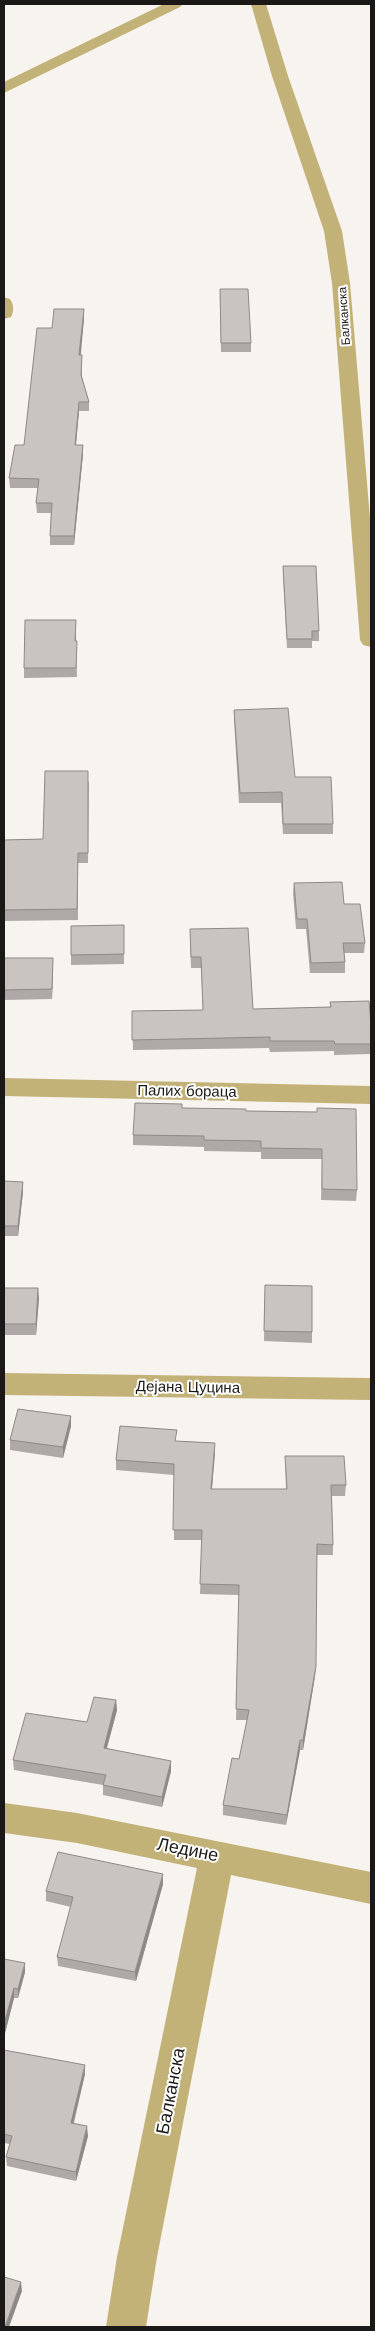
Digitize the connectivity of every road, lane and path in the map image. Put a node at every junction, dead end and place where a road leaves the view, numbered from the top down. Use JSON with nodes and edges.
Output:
{"nodes":[{"id":1,"x":175,"y":4,"type":"edge"},
{"id":2,"x":258,"y":4,"type":"edge"},
{"id":3,"x":4,"y":88,"type":"edge"},
{"id":4,"x":4,"y":303,"type":"edge"},
{"id":5,"x":4,"y":313,"type":"edge"},
{"id":6,"x":371,"y":640,"type":"edge"},
{"id":7,"x":4,"y":1087,"type":"edge"},
{"id":8,"x":371,"y":1095,"type":"edge"},
{"id":9,"x":4,"y":1384,"type":"edge"},
{"id":10,"x":371,"y":1390,"type":"edge"},
{"id":11,"x":4,"y":1818,"type":"edge"},
{"id":12,"x":217,"y":1855,"type":"junction"},
{"id":13,"x":371,"y":1888,"type":"edge"},
{"id":14,"x":126,"y":2327,"type":"edge"}],
"edges":[{"from":1,"to":3,"type":"street"},
{"from":2,"to":6,"type":"street","name":"Балканска"},
{"from":4,"to":5,"type":"street"},
{"from":7,"to":8,"type":"street","name":"Палих бораца"},
{"from":9,"to":10,"type":"street","name":"Дејана Цуцина"},
{"from":11,"to":12,"type":"street","name":"Ледине"},
{"from":12,"to":13,"type":"street","name":"Ледине"},
{"from":12,"to":14,"type":"street","name":"Балканска"}]}
